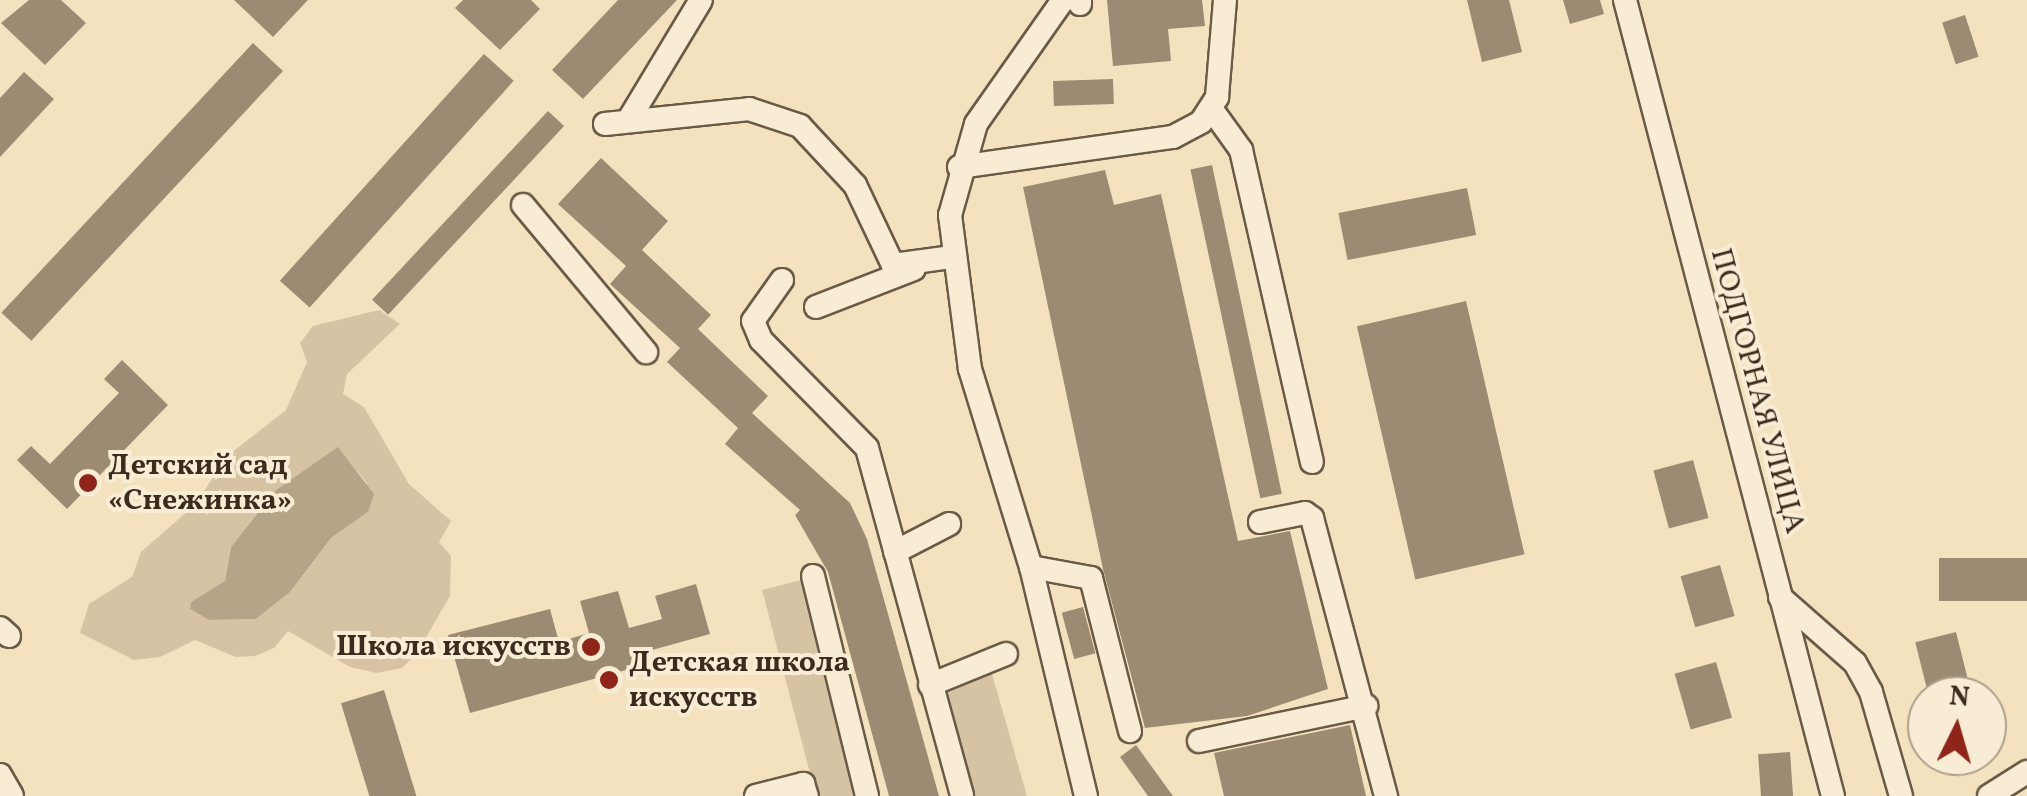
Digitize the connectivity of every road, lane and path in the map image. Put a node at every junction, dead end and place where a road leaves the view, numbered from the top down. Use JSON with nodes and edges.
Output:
{"nodes":[{"id":1,"x":702,"y":0,"type":"edge"},
{"id":2,"x":1225,"y":0,"type":"edge"},
{"id":3,"x":1625,"y":0,"type":"edge"},
{"id":4,"x":1074,"y":1,"type":"edge"},
{"id":5,"x":1213,"y":111,"type":"junction"},
{"id":6,"x":959,"y":167,"type":"junction"},
{"id":7,"x":523,"y":205,"type":"dead end"},
{"id":8,"x":952,"y":257,"type":"junction"},
{"id":9,"x":927,"y":264,"type":"junction"},
{"id":10,"x":782,"y":280,"type":"dead end"},
{"id":11,"x":816,"y":307,"type":"dead end"},
{"id":12,"x":646,"y":352,"type":"dead end"},
{"id":13,"x":1312,"y":462,"type":"dead end"},
{"id":14,"x":1260,"y":522,"type":"dead end"},
{"id":15,"x":948,"y":524,"type":"dead end"},
{"id":16,"x":895,"y":552,"type":"junction"},
{"id":17,"x":1032,"y":567,"type":"junction"},
{"id":18,"x":813,"y":576,"type":"dead end"},
{"id":19,"x":1780,"y":597,"type":"junction"},
{"id":20,"x":1006,"y":654,"type":"dead end"},
{"id":21,"x":930,"y":685,"type":"junction"},
{"id":22,"x":1366,"y":706,"type":"junction"},
{"id":23,"x":1130,"y":731,"type":"dead end"},
{"id":24,"x":1199,"y":741,"type":"dead end"},
{"id":25,"x":2027,"y":772,"type":"edge"},
{"id":26,"x":0,"y":775,"type":"edge"},
{"id":27,"x":1832,"y":789,"type":"edge"},
{"id":28,"x":12,"y":796,"type":"edge"},
{"id":29,"x":756,"y":796,"type":"edge"},
{"id":30,"x":806,"y":796,"type":"edge"},
{"id":31,"x":867,"y":796,"type":"edge"},
{"id":32,"x":962,"y":796,"type":"edge"},
{"id":33,"x":1086,"y":796,"type":"edge"},
{"id":34,"x":1386,"y":796,"type":"edge"},
{"id":35,"x":1854,"y":796,"type":"edge"},
{"id":36,"x":1900,"y":796,"type":"edge"},
{"id":37,"x":1989,"y":796,"type":"edge"}],
"edges":[{"from":1,"to":9,"type":"street"},
{"from":2,"to":5,"type":"street"},
{"from":3,"to":19,"type":"street","name":"ПОДГОРНАЯ УЛИЦА"},
{"from":4,"to":6,"type":"street"},
{"from":5,"to":6,"type":"street"},
{"from":5,"to":13,"type":"street"},
{"from":6,"to":8,"type":"street"},
{"from":7,"to":12,"type":"street"},
{"from":8,"to":9,"type":"street"},
{"from":8,"to":17,"type":"street"},
{"from":9,"to":11,"type":"street"},
{"from":10,"to":16,"type":"street"},
{"from":14,"to":22,"type":"street"},
{"from":15,"to":16,"type":"street"},
{"from":16,"to":21,"type":"street"},
{"from":17,"to":23,"type":"street"},
{"from":17,"to":33,"type":"street"},
{"from":18,"to":31,"type":"street"},
{"from":19,"to":27,"type":"street","name":"ПОДГОРНАЯ УЛИЦА"},
{"from":19,"to":36,"type":"street"},
{"from":20,"to":21,"type":"street"},
{"from":21,"to":32,"type":"street"},
{"from":22,"to":24,"type":"street"},
{"from":22,"to":34,"type":"street"},
{"from":25,"to":37,"type":"street"},
{"from":26,"to":28,"type":"street"},
{"from":27,"to":35,"type":"street"},
{"from":29,"to":30,"type":"street"}]}
